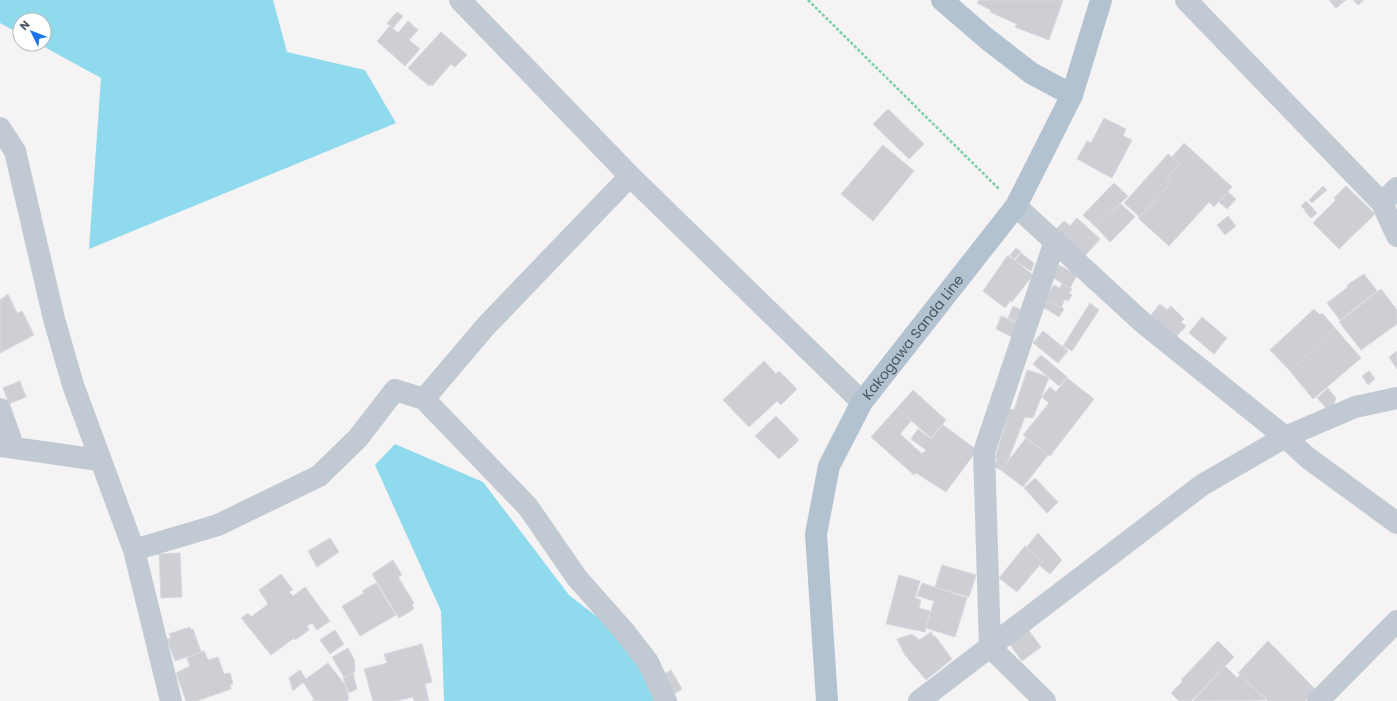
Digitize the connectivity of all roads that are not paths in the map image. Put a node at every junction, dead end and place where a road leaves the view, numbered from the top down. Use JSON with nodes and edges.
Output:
{"nodes":[{"id":1,"x":460,"y":0,"type":"edge"},
{"id":2,"x":942,"y":0,"type":"edge"},
{"id":3,"x":1101,"y":0,"type":"edge"},
{"id":4,"x":1186,"y":0,"type":"edge"},
{"id":5,"x":1072,"y":95,"type":"junction"},
{"id":6,"x":0,"y":128,"type":"edge"},
{"id":7,"x":630,"y":176,"type":"junction"},
{"id":8,"x":1389,"y":195,"type":"edge"},
{"id":9,"x":1016,"y":206,"type":"junction"},
{"id":10,"x":1397,"y":236,"type":"edge"},
{"id":11,"x":1055,"y":241,"type":"junction"},
{"id":12,"x":1397,"y":398,"type":"edge"},
{"id":13,"x":424,"y":399,"type":"junction"},
{"id":14,"x":862,"y":402,"type":"junction"},
{"id":15,"x":0,"y":409,"type":"edge"},
{"id":16,"x":1285,"y":437,"type":"junction"},
{"id":17,"x":7,"y":447,"type":"edge"},
{"id":18,"x":99,"y":460,"type":"junction"},
{"id":19,"x":1397,"y":523,"type":"edge"},
{"id":20,"x":134,"y":550,"type":"junction"},
{"id":21,"x":1397,"y":621,"type":"edge"},
{"id":22,"x":990,"y":647,"type":"junction"},
{"id":23,"x":171,"y":701,"type":"edge"},
{"id":24,"x":666,"y":701,"type":"edge"},
{"id":25,"x":827,"y":701,"type":"edge"},
{"id":26,"x":919,"y":701,"type":"edge"},
{"id":27,"x":1044,"y":701,"type":"edge"},
{"id":28,"x":1318,"y":701,"type":"edge"}],
"edges":[{"from":1,"to":7,"type":"street"},
{"from":2,"to":5,"type":"main road"},
{"from":3,"to":5,"type":"main road","name":"Kakogawa Sanda Line"},
{"from":4,"to":8,"type":"street"},
{"from":5,"to":9,"type":"main road","name":"Kakogawa Sanda Line"},
{"from":6,"to":18,"type":"street"},
{"from":7,"to":13,"type":"street"},
{"from":7,"to":14,"type":"street"},
{"from":8,"to":10,"type":"street"},
{"from":9,"to":11,"type":"street"},
{"from":9,"to":14,"type":"main road","name":"Kakogawa Sanda Line"},
{"from":11,"to":16,"type":"street"},
{"from":11,"to":22,"type":"street"},
{"from":12,"to":16,"type":"street"},
{"from":13,"to":20,"type":"street"},
{"from":13,"to":24,"type":"street"},
{"from":14,"to":25,"type":"main road","name":"Kakogawa Sanda Line"},
{"from":15,"to":17,"type":"street"},
{"from":16,"to":19,"type":"street"},
{"from":16,"to":22,"type":"street"},
{"from":17,"to":18,"type":"street"},
{"from":18,"to":20,"type":"street"},
{"from":20,"to":23,"type":"street"},
{"from":21,"to":28,"type":"street"},
{"from":22,"to":26,"type":"street"},
{"from":22,"to":27,"type":"street"}]}
